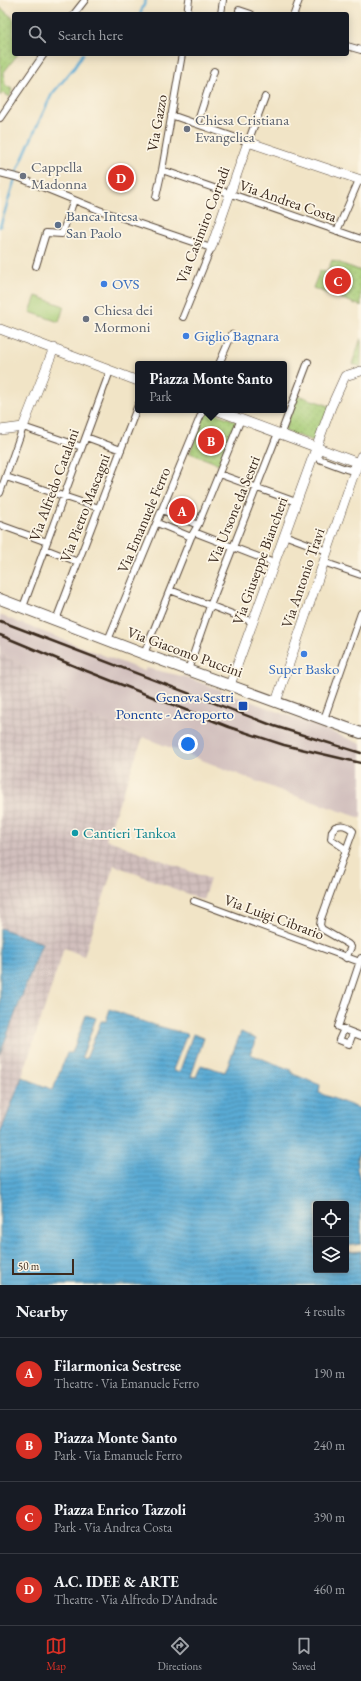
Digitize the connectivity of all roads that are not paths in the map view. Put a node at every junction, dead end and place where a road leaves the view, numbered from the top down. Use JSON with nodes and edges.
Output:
{"nodes":[{"id":1,"x":85,"y":0,"type":"edge"},
{"id":2,"x":189,"y":0,"type":"edge"},
{"id":3,"x":223,"y":0,"type":"edge"},
{"id":4,"x":299,"y":0,"type":"edge"},
{"id":5,"x":239,"y":10,"type":"dead end"},
{"id":6,"x":76,"y":12,"type":"edge"},
{"id":7,"x":187,"y":12,"type":"edge"},
{"id":8,"x":221,"y":12,"type":"edge"},
{"id":9,"x":245,"y":12,"type":"edge"},
{"id":10,"x":295,"y":12,"type":"edge"},
{"id":11,"x":349,"y":47,"type":"edge"},
{"id":12,"x":361,"y":50,"type":"edge"},
{"id":13,"x":43,"y":56,"type":"edge"},
{"id":14,"x":182,"y":56,"type":"edge"},
{"id":15,"x":214,"y":71,"type":"dead end"},
{"id":16,"x":265,"y":97,"type":"dead end"},
{"id":17,"x":171,"y":115,"type":"junction"},
{"id":18,"x":0,"y":118,"type":"edge"},
{"id":19,"x":197,"y":124,"type":"junction"},
{"id":20,"x":248,"y":142,"type":"junction"},
{"id":21,"x":162,"y":170,"type":"junction"},
{"id":22,"x":0,"y":173,"type":"edge"},
{"id":23,"x":360,"y":180,"type":"edge"},
{"id":24,"x":230,"y":194,"type":"junction"},
{"id":25,"x":156,"y":197,"type":"dead end"},
{"id":26,"x":74,"y":200,"type":"junction"},
{"id":27,"x":337,"y":232,"type":"junction"},
{"id":28,"x":361,"y":239,"type":"edge"},
{"id":29,"x":211,"y":248,"type":"junction"},
{"id":30,"x":36,"y":266,"type":"dead end"},
{"id":31,"x":183,"y":317,"type":"dead end"},
{"id":32,"x":0,"y":329,"type":"edge"},
{"id":33,"x":232,"y":334,"type":"dead end"},
{"id":34,"x":54,"y":348,"type":"junction"},
{"id":35,"x":220,"y":361,"type":"edge"},
{"id":36,"x":308,"y":362,"type":"dead end"},
{"id":37,"x":361,"y":370,"type":"edge"},
{"id":38,"x":110,"y":371,"type":"junction"},
{"id":39,"x":135,"y":380,"type":"edge"},
{"id":40,"x":135,"y":413,"type":"edge"},
{"id":41,"x":202,"y":413,"type":"edge"},
{"id":42,"x":224,"y":413,"type":"edge"},
{"id":43,"x":241,"y":419,"type":"junction"},
{"id":44,"x":23,"y":427,"type":"junction"},
{"id":45,"x":0,"y":430,"type":"edge"},
{"id":46,"x":281,"y":434,"type":"junction"},
{"id":47,"x":86,"y":437,"type":"junction"},
{"id":48,"x":316,"y":446,"type":"junction"},
{"id":49,"x":82,"y":447,"type":"junction"},
{"id":50,"x":121,"y":450,"type":"junction"},
{"id":51,"x":360,"y":461,"type":"edge"},
{"id":52,"x":219,"y":474,"type":"junction"},
{"id":53,"x":6,"y":477,"type":"junction"},
{"id":54,"x":257,"y":489,"type":"junction"},
{"id":55,"x":0,"y":493,"type":"edge"},
{"id":56,"x":64,"y":496,"type":"junction"},
{"id":57,"x":296,"y":502,"type":"junction"},
{"id":58,"x":98,"y":508,"type":"junction"},
{"id":59,"x":162,"y":510,"type":"junction"},
{"id":60,"x":157,"y":522,"type":"junction"},
{"id":61,"x":0,"y":525,"type":"edge"},
{"id":62,"x":198,"y":525,"type":"junction"},
{"id":63,"x":193,"y":535,"type":"junction"},
{"id":64,"x":284,"y":535,"type":"junction"},
{"id":65,"x":47,"y":542,"type":"junction"},
{"id":66,"x":234,"y":547,"type":"junction"},
{"id":67,"x":45,"y":549,"type":"junction"},
{"id":68,"x":327,"y":551,"type":"junction"},
{"id":69,"x":78,"y":562,"type":"junction"},
{"id":70,"x":323,"y":562,"type":"junction"},
{"id":71,"x":274,"y":563,"type":"junction"},
{"id":72,"x":361,"y":575,"type":"edge"},
{"id":73,"x":170,"y":590,"type":"junction"},
{"id":74,"x":0,"y":599,"type":"edge"},
{"id":75,"x":210,"y":606,"type":"junction"},
{"id":76,"x":23,"y":608,"type":"junction"},
{"id":77,"x":361,"y":614,"type":"edge"},
{"id":78,"x":56,"y":620,"type":"junction"},
{"id":79,"x":253,"y":622,"type":"junction"},
{"id":80,"x":108,"y":640,"type":"junction"},
{"id":81,"x":144,"y":654,"type":"junction"},
{"id":82,"x":188,"y":670,"type":"junction"},
{"id":83,"x":230,"y":685,"type":"junction"},
{"id":84,"x":276,"y":702,"type":"junction"},
{"id":85,"x":324,"y":719,"type":"junction"},
{"id":86,"x":361,"y":733,"type":"edge"},
{"id":87,"x":346,"y":852,"type":"junction"},
{"id":88,"x":194,"y":901,"type":"dead end"},
{"id":89,"x":346,"y":958,"type":"junction"},
{"id":90,"x":360,"y":960,"type":"edge"},
{"id":91,"x":344,"y":1029,"type":"junction"},
{"id":92,"x":353,"y":1033,"type":"junction"},
{"id":93,"x":361,"y":1036,"type":"edge"}],
"edges":[{"from":1,"to":6,"type":"street"},
{"from":2,"to":7,"type":"street"},
{"from":3,"to":8,"type":"street"},
{"from":4,"to":10,"type":"street"},
{"from":5,"to":9,"type":"street"},
{"from":11,"to":12,"type":"street"},
{"from":13,"to":18,"type":"street"},
{"from":14,"to":17,"type":"street","name":"Via Gazzo"},
{"from":15,"to":19,"type":"street"},
{"from":16,"to":20,"type":"street","name":"Via Casimiro Corradi"},
{"from":17,"to":19,"type":"street"},
{"from":17,"to":21,"type":"street","name":"Via Gazzo"},
{"from":19,"to":20,"type":"street"},
{"from":20,"to":23,"type":"street"},
{"from":20,"to":24,"type":"street","name":"Via Casimiro Corradi"},
{"from":21,"to":24,"type":"street","name":"Via Andrea Costa"},
{"from":21,"to":25,"type":"street","name":"Via Gazzo"},
{"from":22,"to":26,"type":"street"},
{"from":23,"to":27,"type":"street"},
{"from":24,"to":27,"type":"street","name":"Via Andrea Costa"},
{"from":24,"to":29,"type":"street","name":"Via Casimiro Corradi"},
{"from":26,"to":29,"type":"street"},
{"from":26,"to":30,"type":"street"},
{"from":27,"to":28,"type":"street","name":"Via Andrea Costa"},
{"from":29,"to":31,"type":"street","name":"Via Casimiro Corradi"},
{"from":32,"to":34,"type":"street"},
{"from":33,"to":35,"type":"street"},
{"from":34,"to":38,"type":"street"},
{"from":34,"to":44,"type":"street"},
{"from":36,"to":46,"type":"street","name":"Via Ursone da Sestri"},
{"from":37,"to":48,"type":"street","name":"Via Giuseppe Biancheri"},
{"from":38,"to":39,"type":"street"},
{"from":38,"to":47,"type":"street","name":"Via Alfredo Catalani"},
{"from":40,"to":50,"type":"street","name":"Via Pietro Mascagni"},
{"from":41,"to":59,"type":"street","name":"Via Emanuele Ferro"},
{"from":42,"to":43,"type":"street"},
{"from":43,"to":46,"type":"street"},
{"from":43,"to":52,"type":"street"},
{"from":44,"to":45,"type":"street"},
{"from":44,"to":49,"type":"street"},
{"from":44,"to":53,"type":"street"},
{"from":46,"to":48,"type":"street"},
{"from":46,"to":54,"type":"street","name":"Via Ursone da Sestri"},
{"from":47,"to":49,"type":"street","name":"Via Alfredo Catalani"},
{"from":47,"to":50,"type":"street"},
{"from":48,"to":51,"type":"street"},
{"from":48,"to":57,"type":"street","name":"Via Giuseppe Biancheri"},
{"from":49,"to":56,"type":"street","name":"Via Alfredo Catalani"},
{"from":50,"to":58,"type":"street","name":"Via Pietro Mascagni"},
{"from":51,"to":68,"type":"street","name":"Via Antonio Travi"},
{"from":52,"to":54,"type":"street"},
{"from":52,"to":62,"type":"street"},
{"from":53,"to":55,"type":"street"},
{"from":53,"to":56,"type":"street"},
{"from":54,"to":57,"type":"street"},
{"from":54,"to":66,"type":"street","name":"Via Ursone da Sestri"},
{"from":56,"to":58,"type":"street"},
{"from":56,"to":65,"type":"street","name":"Via Alfredo Catalani"},
{"from":57,"to":64,"type":"street","name":"Via Giuseppe Biancheri"},
{"from":58,"to":69,"type":"street","name":"Via Pietro Mascagni"},
{"from":59,"to":60,"type":"street","name":"Via Emanuele Ferro"},
{"from":59,"to":62,"type":"street"},
{"from":60,"to":63,"type":"street"},
{"from":60,"to":80,"type":"street","name":"Via Emanuele Ferro"},
{"from":61,"to":65,"type":"street"},
{"from":62,"to":63,"type":"street"},
{"from":63,"to":66,"type":"street"},
{"from":63,"to":73,"type":"street"},
{"from":64,"to":68,"type":"street"},
{"from":64,"to":71,"type":"street","name":"Via Giuseppe Biancheri"},
{"from":65,"to":67,"type":"street","name":"Via Alfredo Catalani"},
{"from":66,"to":71,"type":"street"},
{"from":66,"to":75,"type":"street","name":"Via Ursone da Sestri"},
{"from":67,"to":69,"type":"street"},
{"from":67,"to":76,"type":"street","name":"Via Alfredo Catalani"},
{"from":68,"to":70,"type":"street","name":"Via Antonio Travi"},
{"from":69,"to":78,"type":"street","name":"Via Pietro Mascagni"},
{"from":70,"to":72,"type":"street"},
{"from":70,"to":84,"type":"street","name":"Via Antonio Travi"},
{"from":71,"to":79,"type":"street","name":"Via Giuseppe Biancheri"},
{"from":73,"to":75,"type":"street"},
{"from":73,"to":81,"type":"street"},
{"from":74,"to":76,"type":"main road","name":"Via Giacomo Puccini"},
{"from":75,"to":79,"type":"street"},
{"from":75,"to":82,"type":"street","name":"Via Ursone da Sestri"},
{"from":76,"to":78,"type":"main road","name":"Via Giacomo Puccini"},
{"from":77,"to":85,"type":"street"},
{"from":78,"to":80,"type":"main road","name":"Via Giacomo Puccini"},
{"from":79,"to":83,"type":"street","name":"Via Giuseppe Biancheri"},
{"from":80,"to":81,"type":"main road","name":"Via Giacomo Puccini"},
{"from":81,"to":82,"type":"main road","name":"Via Giacomo Puccini"},
{"from":82,"to":83,"type":"main road","name":"Via Giacomo Puccini"},
{"from":83,"to":84,"type":"main road","name":"Via Giacomo Puccini"},
{"from":84,"to":85,"type":"main road","name":"Via Giacomo Puccini"},
{"from":85,"to":86,"type":"main road","name":"Via Giacomo Puccini"},
{"from":87,"to":87,"type":"street","name":"Via Luigi Cibrario"},
{"from":87,"to":89,"type":"street","name":"Via Luigi Cibrario"},
{"from":88,"to":89,"type":"street","name":"Via Luigi Cibrario"},
{"from":89,"to":90,"type":"street","name":"Via Luigi Cibrario"},
{"from":90,"to":91,"type":"street","name":"Via Luigi Cibrario"},
{"from":91,"to":92,"type":"street"},
{"from":91,"to":92,"type":"street","name":"Via Luigi Cibrario"},
{"from":92,"to":93,"type":"street"}]}
